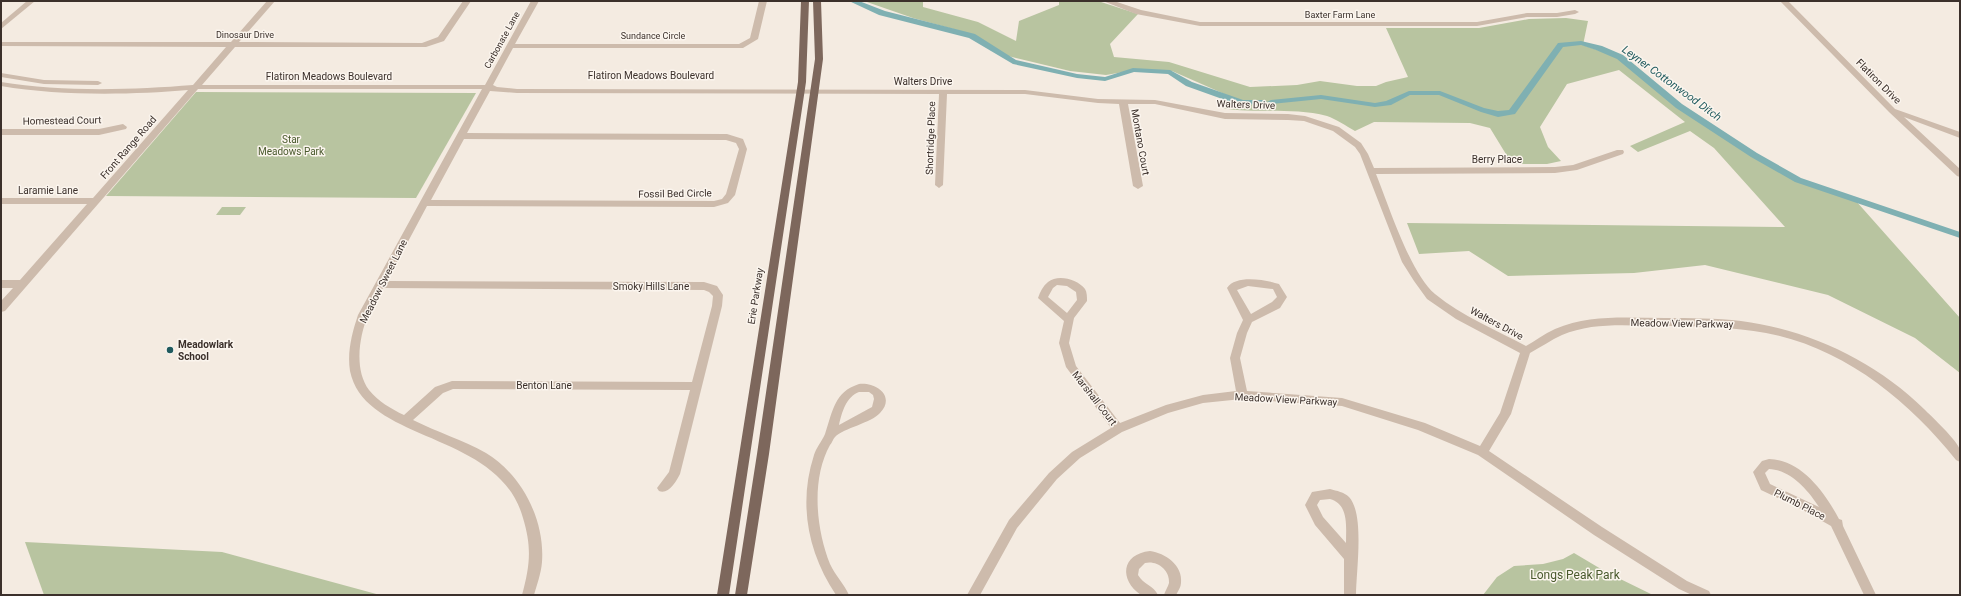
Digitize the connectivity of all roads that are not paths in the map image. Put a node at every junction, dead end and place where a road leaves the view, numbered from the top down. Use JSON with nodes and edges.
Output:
{"nodes":[{"id":1,"x":31,"y":1,"type":"edge"},
{"id":2,"x":271,"y":1,"type":"edge"},
{"id":3,"x":467,"y":1,"type":"edge"},
{"id":4,"x":535,"y":1,"type":"edge"},
{"id":5,"x":763,"y":1,"type":"edge"},
{"id":6,"x":805,"y":1,"type":"edge"},
{"id":7,"x":817,"y":1,"type":"edge"},
{"id":8,"x":1107,"y":1,"type":"edge"},
{"id":9,"x":1784,"y":1,"type":"edge"},
{"id":10,"x":1575,"y":12,"type":"dead end"},
{"id":11,"x":1,"y":26,"type":"edge"},
{"id":12,"x":1,"y":44,"type":"edge"},
{"id":13,"x":233,"y":45,"type":"junction"},
{"id":14,"x":510,"y":46,"type":"junction"},
{"id":15,"x":1,"y":75,"type":"edge"},
{"id":16,"x":1,"y":84,"type":"edge"},
{"id":17,"x":195,"y":87,"type":"junction"},
{"id":18,"x":487,"y":88,"type":"junction"},
{"id":19,"x":800,"y":90,"type":"junction"},
{"id":20,"x":818,"y":90,"type":"junction"},
{"id":21,"x":943,"y":92,"type":"junction"},
{"id":22,"x":1123,"y":101,"type":"junction"},
{"id":23,"x":1892,"y":110,"type":"junction"},
{"id":24,"x":122,"y":127,"type":"dead end"},
{"id":25,"x":1,"y":132,"type":"edge"},
{"id":26,"x":1960,"y":135,"type":"edge"},
{"id":27,"x":461,"y":136,"type":"junction"},
{"id":28,"x":1620,"y":152,"type":"dead end"},
{"id":29,"x":1371,"y":171,"type":"junction"},
{"id":30,"x":1960,"y":174,"type":"edge"},
{"id":31,"x":939,"y":185,"type":"dead end"},
{"id":32,"x":1138,"y":186,"type":"dead end"},
{"id":33,"x":1,"y":201,"type":"edge"},
{"id":34,"x":95,"y":202,"type":"junction"},
{"id":35,"x":424,"y":203,"type":"junction"},
{"id":36,"x":1,"y":284,"type":"edge"},
{"id":37,"x":22,"y":284,"type":"junction"},
{"id":38,"x":379,"y":284,"type":"junction"},
{"id":39,"x":1,"y":308,"type":"edge"},
{"id":40,"x":1069,"y":320,"type":"dead end"},
{"id":41,"x":1248,"y":320,"type":"junction"},
{"id":42,"x":1526,"y":351,"type":"junction"},
{"id":43,"x":696,"y":386,"type":"junction"},
{"id":44,"x":1242,"y":395,"type":"junction"},
{"id":45,"x":405,"y":421,"type":"junction"},
{"id":46,"x":1118,"y":429,"type":"junction"},
{"id":47,"x":831,"y":434,"type":"junction"},
{"id":48,"x":1482,"y":452,"type":"junction"},
{"id":49,"x":1960,"y":457,"type":"edge"},
{"id":50,"x":663,"y":488,"type":"dead end"},
{"id":51,"x":1838,"y":524,"type":"junction"},
{"id":52,"x":1351,"y":558,"type":"junction"},
{"id":53,"x":528,"y":595,"type":"edge"},
{"id":54,"x":723,"y":595,"type":"edge"},
{"id":55,"x":741,"y":595,"type":"edge"},
{"id":56,"x":843,"y":595,"type":"edge"},
{"id":57,"x":973,"y":595,"type":"edge"},
{"id":58,"x":1152,"y":595,"type":"edge"},
{"id":59,"x":1170,"y":595,"type":"edge"},
{"id":60,"x":1350,"y":595,"type":"edge"},
{"id":61,"x":1705,"y":595,"type":"edge"},
{"id":62,"x":1870,"y":595,"type":"edge"}],
"edges":[{"from":1,"to":11,"type":"street"},
{"from":2,"to":13,"type":"street","name":"Front Range Road"},
{"from":3,"to":13,"type":"street","name":"Dinosaur Drive"},
{"from":4,"to":14,"type":"street","name":"Carbonate Lane"},
{"from":5,"to":14,"type":"street","name":"Sundance Circle"},
{"from":6,"to":19,"type":"main road","name":"Erie Parkway"},
{"from":7,"to":20,"type":"main road"},
{"from":8,"to":10,"type":"street","name":"Baxter Farm Lane"},
{"from":9,"to":23,"type":"street","name":"Flatiron Drive"},
{"from":12,"to":13,"type":"street","name":"Dinosaur Drive"},
{"from":13,"to":17,"type":"street","name":"Front Range Road"},
{"from":14,"to":18,"type":"street","name":"Carbonate Lane"},
{"from":15,"to":17,"type":"street","name":"Flatiron Meadows Boulevard"},
{"from":16,"to":17,"type":"street","name":"Flatiron Meadows Boulevard"},
{"from":17,"to":18,"type":"street","name":"Flatiron Meadows Boulevard"},
{"from":17,"to":34,"type":"street","name":"Front Range Road"},
{"from":18,"to":19,"type":"street","name":"Flatiron Meadows Boulevard"},
{"from":18,"to":27,"type":"street","name":"Meadow Sweet Lane"},
{"from":19,"to":20,"type":"street","name":"Flatiron Meadows Boulevard"},
{"from":19,"to":54,"type":"main road","name":"Erie Parkway"},
{"from":20,"to":21,"type":"street","name":"Walters Drive"},
{"from":20,"to":55,"type":"main road"},
{"from":21,"to":22,"type":"street","name":"Walters Drive"},
{"from":21,"to":31,"type":"street","name":"Shortridge Place"},
{"from":22,"to":29,"type":"street","name":"Walters Drive"},
{"from":22,"to":32,"type":"street","name":"Montano Court"},
{"from":23,"to":26,"type":"street"},
{"from":23,"to":30,"type":"street","name":"Flatiron Drive"},
{"from":24,"to":25,"type":"street","name":"Homestead Court"},
{"from":27,"to":35,"type":"street","name":"Meadow Sweet Lane"},
{"from":27,"to":35,"type":"street","name":"Fossil Bed Circle"},
{"from":28,"to":29,"type":"street","name":"Berry Place"},
{"from":29,"to":42,"type":"street","name":"Walters Drive"},
{"from":33,"to":34,"type":"street","name":"Laramie Lane"},
{"from":34,"to":37,"type":"street","name":"Front Range Road"},
{"from":35,"to":38,"type":"street","name":"Meadow Sweet Lane"},
{"from":36,"to":37,"type":"street"},
{"from":37,"to":39,"type":"street","name":"Front Range Road"},
{"from":38,"to":43,"type":"street","name":"Smoky Hills Lane"},
{"from":38,"to":45,"type":"street","name":"Meadow Sweet Lane"},
{"from":40,"to":46,"type":"street","name":"Marshall Court"},
{"from":41,"to":41,"type":"street"},
{"from":41,"to":44,"type":"street"},
{"from":42,"to":48,"type":"street"},
{"from":42,"to":49,"type":"street","name":"Meadow View Parkway"},
{"from":43,"to":45,"type":"street","name":"Benton Lane"},
{"from":43,"to":50,"type":"street","name":"Smoky Hills Lane"},
{"from":44,"to":46,"type":"street","name":"Meadow View Parkway"},
{"from":44,"to":48,"type":"street","name":"Meadow View Parkway"},
{"from":45,"to":53,"type":"street","name":"Meadow Sweet Lane"},
{"from":46,"to":57,"type":"street","name":"Meadow View Parkway"},
{"from":47,"to":47,"type":"street"},
{"from":47,"to":56,"type":"street"},
{"from":48,"to":61,"type":"street","name":"Meadow View Parkway"},
{"from":51,"to":51,"type":"street","name":"Plumb Place"},
{"from":51,"to":62,"type":"street","name":"Plumb Place"},
{"from":52,"to":52,"type":"street"},
{"from":52,"to":60,"type":"street"},
{"from":58,"to":59,"type":"street"}]}
